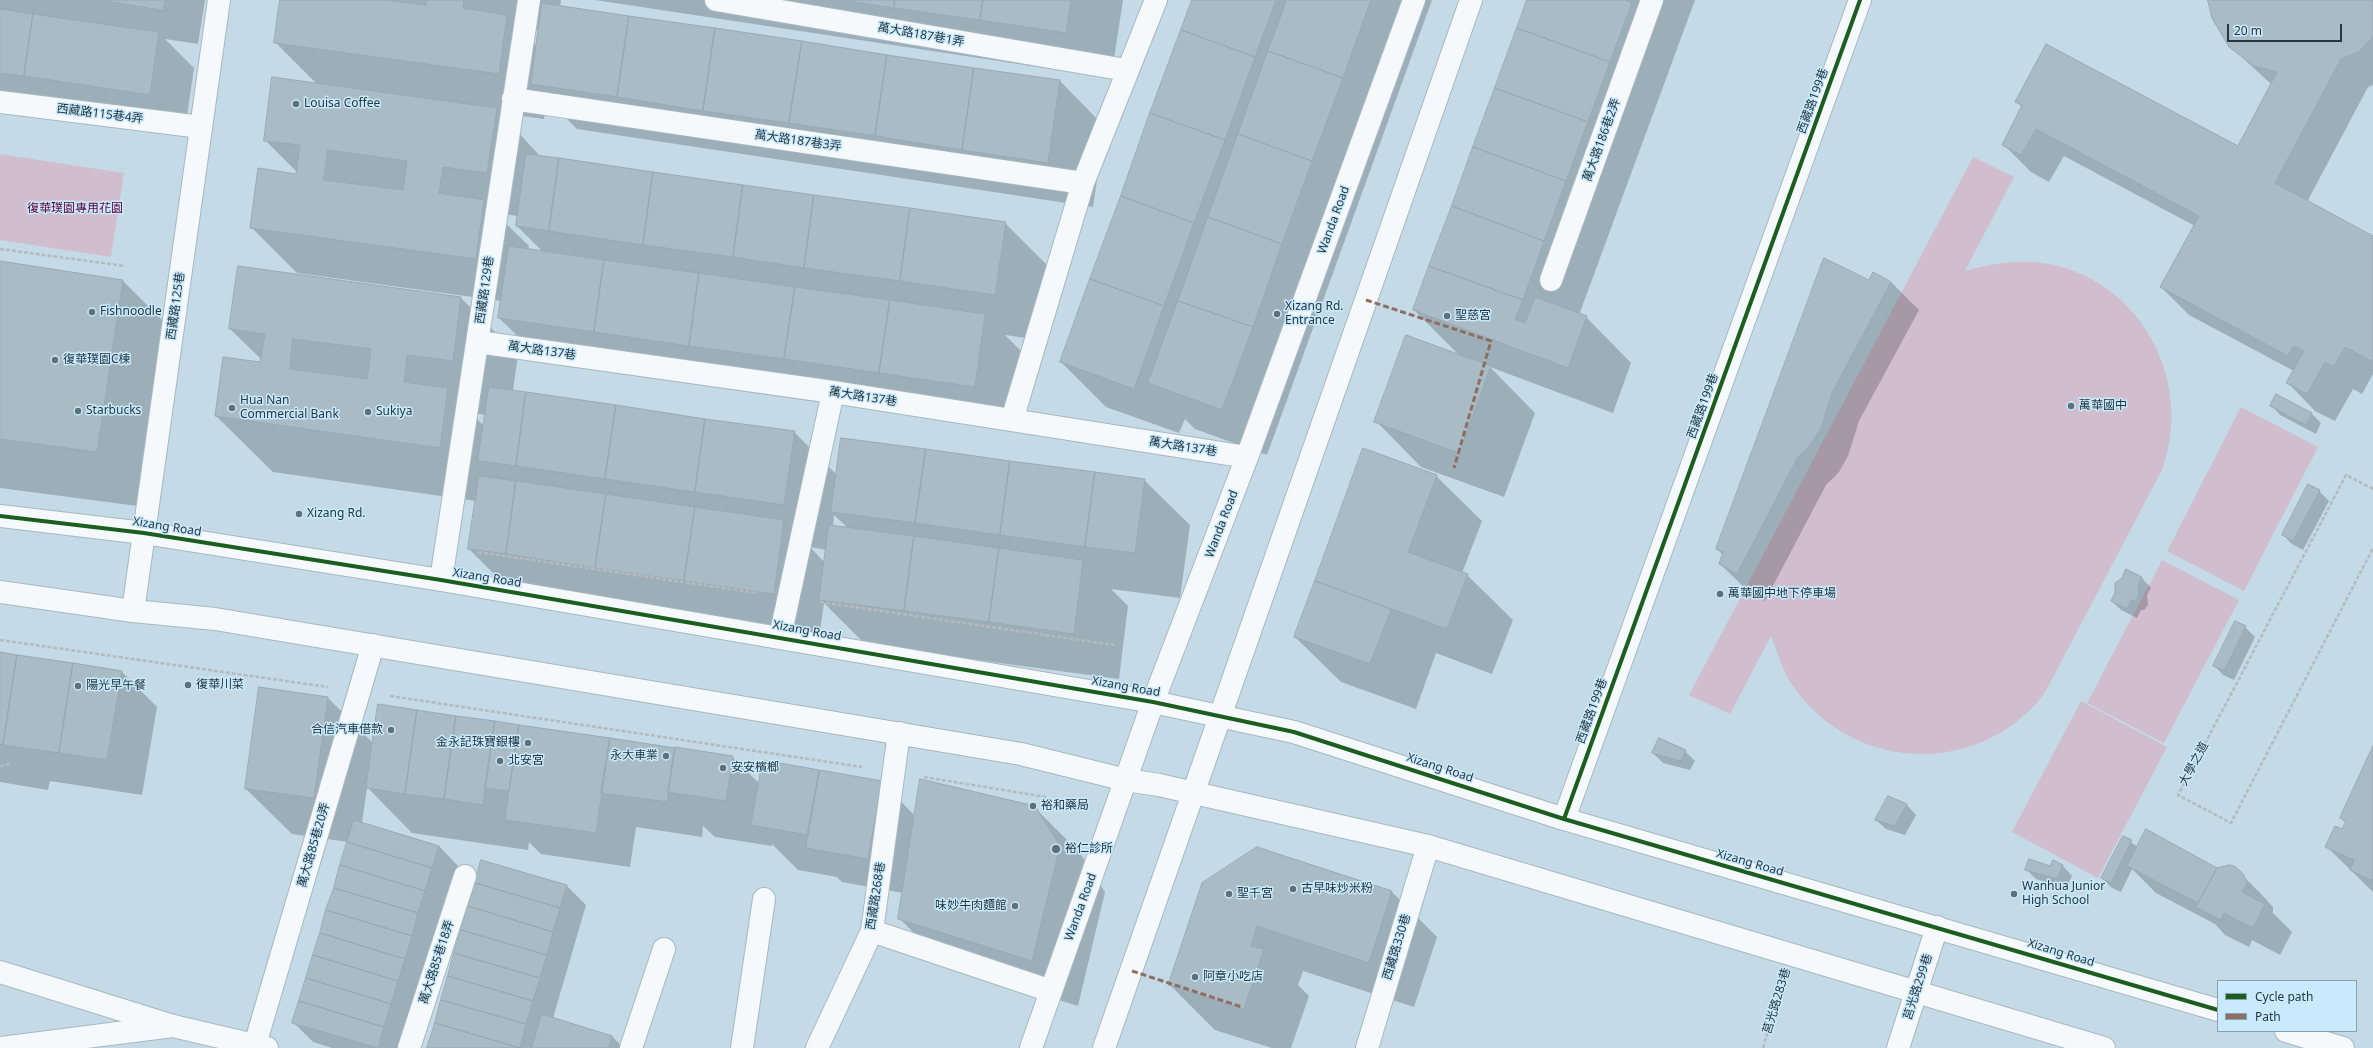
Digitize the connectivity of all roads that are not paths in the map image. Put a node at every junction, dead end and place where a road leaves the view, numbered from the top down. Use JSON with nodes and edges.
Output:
{"nodes":[{"id":1,"x":219,"y":0,"type":"edge"},
{"id":2,"x":529,"y":0,"type":"edge"},
{"id":3,"x":716,"y":0,"type":"edge"},
{"id":4,"x":1156,"y":0,"type":"edge"},
{"id":5,"x":1414,"y":0,"type":"edge"},
{"id":6,"x":1471,"y":0,"type":"edge"},
{"id":7,"x":1652,"y":0,"type":"edge"},
{"id":8,"x":1860,"y":0,"type":"edge"},
{"id":9,"x":1126,"y":70,"type":"junction"},
{"id":10,"x":513,"y":99,"type":"junction"},
{"id":11,"x":0,"y":102,"type":"edge"},
{"id":12,"x":201,"y":127,"type":"junction"},
{"id":13,"x":1083,"y":183,"type":"junction"},
{"id":14,"x":1551,"y":280,"type":"dead end"},
{"id":15,"x":478,"y":342,"type":"junction"},
{"id":16,"x":833,"y":392,"type":"junction"},
{"id":17,"x":1012,"y":420,"type":"junction"},
{"id":18,"x":1247,"y":457,"type":"junction"},
{"id":19,"x":0,"y":516,"type":"edge"},
{"id":20,"x":144,"y":533,"type":"junction"},
{"id":21,"x":441,"y":580,"type":"junction"},
{"id":22,"x":0,"y":592,"type":"edge"},
{"id":23,"x":133,"y":611,"type":"junction"},
{"id":24,"x":780,"y":637,"type":"junction"},
{"id":25,"x":373,"y":645,"type":"junction"},
{"id":26,"x":1153,"y":702,"type":"junction"},
{"id":27,"x":1222,"y":715,"type":"junction"},
{"id":28,"x":899,"y":733,"type":"junction"},
{"id":29,"x":1126,"y":780,"type":"junction"},
{"id":30,"x":1194,"y":793,"type":"junction"},
{"id":31,"x":1564,"y":819,"type":"junction"},
{"id":32,"x":1428,"y":846,"type":"junction"},
{"id":33,"x":466,"y":876,"type":"dead end"},
{"id":34,"x":764,"y":899,"type":"dead end"},
{"id":35,"x":1937,"y":926,"type":"junction"},
{"id":36,"x":872,"y":931,"type":"junction"},
{"id":37,"x":664,"y":949,"type":"dead end"},
{"id":38,"x":0,"y":972,"type":"edge"},
{"id":39,"x":1917,"y":990,"type":"junction"},
{"id":40,"x":1051,"y":991,"type":"junction"},
{"id":41,"x":2217,"y":1010,"type":"edge"},
{"id":42,"x":173,"y":1026,"type":"junction"},
{"id":43,"x":2289,"y":1032,"type":"edge"},
{"id":44,"x":259,"y":1047,"type":"edge"},
{"id":45,"x":0,"y":1048,"type":"edge"},
{"id":46,"x":409,"y":1048,"type":"edge"},
{"id":47,"x":631,"y":1048,"type":"edge"},
{"id":48,"x":742,"y":1048,"type":"edge"},
{"id":49,"x":817,"y":1048,"type":"edge"},
{"id":50,"x":1031,"y":1048,"type":"edge"},
{"id":51,"x":1104,"y":1048,"type":"edge"},
{"id":52,"x":1367,"y":1048,"type":"edge"},
{"id":53,"x":1898,"y":1048,"type":"edge"},
{"id":54,"x":2104,"y":1048,"type":"edge"},
{"id":55,"x":2343,"y":1048,"type":"edge"}],
"edges":[{"from":1,"to":12,"type":"street","name":"西藏路125巷"},
{"from":2,"to":10,"type":"street","name":"西藏路129巷"},
{"from":3,"to":9,"type":"street","name":"萬大路187巷1弄"},
{"from":4,"to":9,"type":"street"},
{"from":5,"to":18,"type":"street","name":"Wanda Road"},
{"from":6,"to":27,"type":"street"},
{"from":7,"to":14,"type":"street","name":"萬大路186巷2弄"},
{"from":8,"to":31,"type":"street","name":"西藏路199巷"},
{"from":9,"to":13,"type":"street"},
{"from":10,"to":13,"type":"street","name":"萬大路187巷3弄"},
{"from":10,"to":15,"type":"street","name":"西藏路129巷"},
{"from":11,"to":12,"type":"street","name":"西藏路115巷4弄"},
{"from":12,"to":20,"type":"street","name":"西藏路125巷"},
{"from":13,"to":17,"type":"street"},
{"from":15,"to":16,"type":"street","name":"萬大路137巷"},
{"from":15,"to":21,"type":"street","name":"西藏路129巷"},
{"from":16,"to":17,"type":"street","name":"萬大路137巷"},
{"from":16,"to":24,"type":"street"},
{"from":17,"to":18,"type":"street","name":"萬大路137巷"},
{"from":18,"to":26,"type":"street","name":"Wanda Road"},
{"from":19,"to":20,"type":"street","name":"Xizang Road"},
{"from":20,"to":21,"type":"street","name":"Xizang Road"},
{"from":20,"to":23,"type":"street","name":"西藏路125巷"},
{"from":21,"to":24,"type":"street","name":"Xizang Road"},
{"from":22,"to":23,"type":"street"},
{"from":23,"to":25,"type":"street"},
{"from":24,"to":26,"type":"street","name":"Xizang Road"},
{"from":25,"to":28,"type":"street"},
{"from":25,"to":44,"type":"street","name":"萬大路85巷20弄"},
{"from":26,"to":27,"type":"street","name":"Xizang Road"},
{"from":26,"to":29,"type":"street","name":"Wanda Road"},
{"from":27,"to":30,"type":"street"},
{"from":27,"to":31,"type":"street","name":"Xizang Road"},
{"from":28,"to":29,"type":"street"},
{"from":28,"to":36,"type":"street","name":"西藏路268巷"},
{"from":29,"to":30,"type":"street"},
{"from":29,"to":40,"type":"street","name":"Wanda Road"},
{"from":30,"to":32,"type":"street"},
{"from":30,"to":51,"type":"street"},
{"from":31,"to":35,"type":"street","name":"Xizang Road"},
{"from":32,"to":39,"type":"street"},
{"from":32,"to":52,"type":"street","name":"西藏路330巷"},
{"from":33,"to":46,"type":"street","name":"萬大路85巷18弄"},
{"from":34,"to":48,"type":"street"},
{"from":35,"to":39,"type":"street","name":"莒光路299巷"},
{"from":35,"to":41,"type":"street","name":"Xizang Road"},
{"from":36,"to":40,"type":"street"},
{"from":36,"to":49,"type":"street","name":"西藏路268巷"},
{"from":37,"to":47,"type":"street"},
{"from":38,"to":42,"type":"street"},
{"from":39,"to":53,"type":"street","name":"莒光路299巷"},
{"from":39,"to":54,"type":"street"},
{"from":40,"to":50,"type":"street","name":"Wanda Road"},
{"from":42,"to":44,"type":"street"},
{"from":42,"to":45,"type":"street"},
{"from":43,"to":55,"type":"street"}]}
